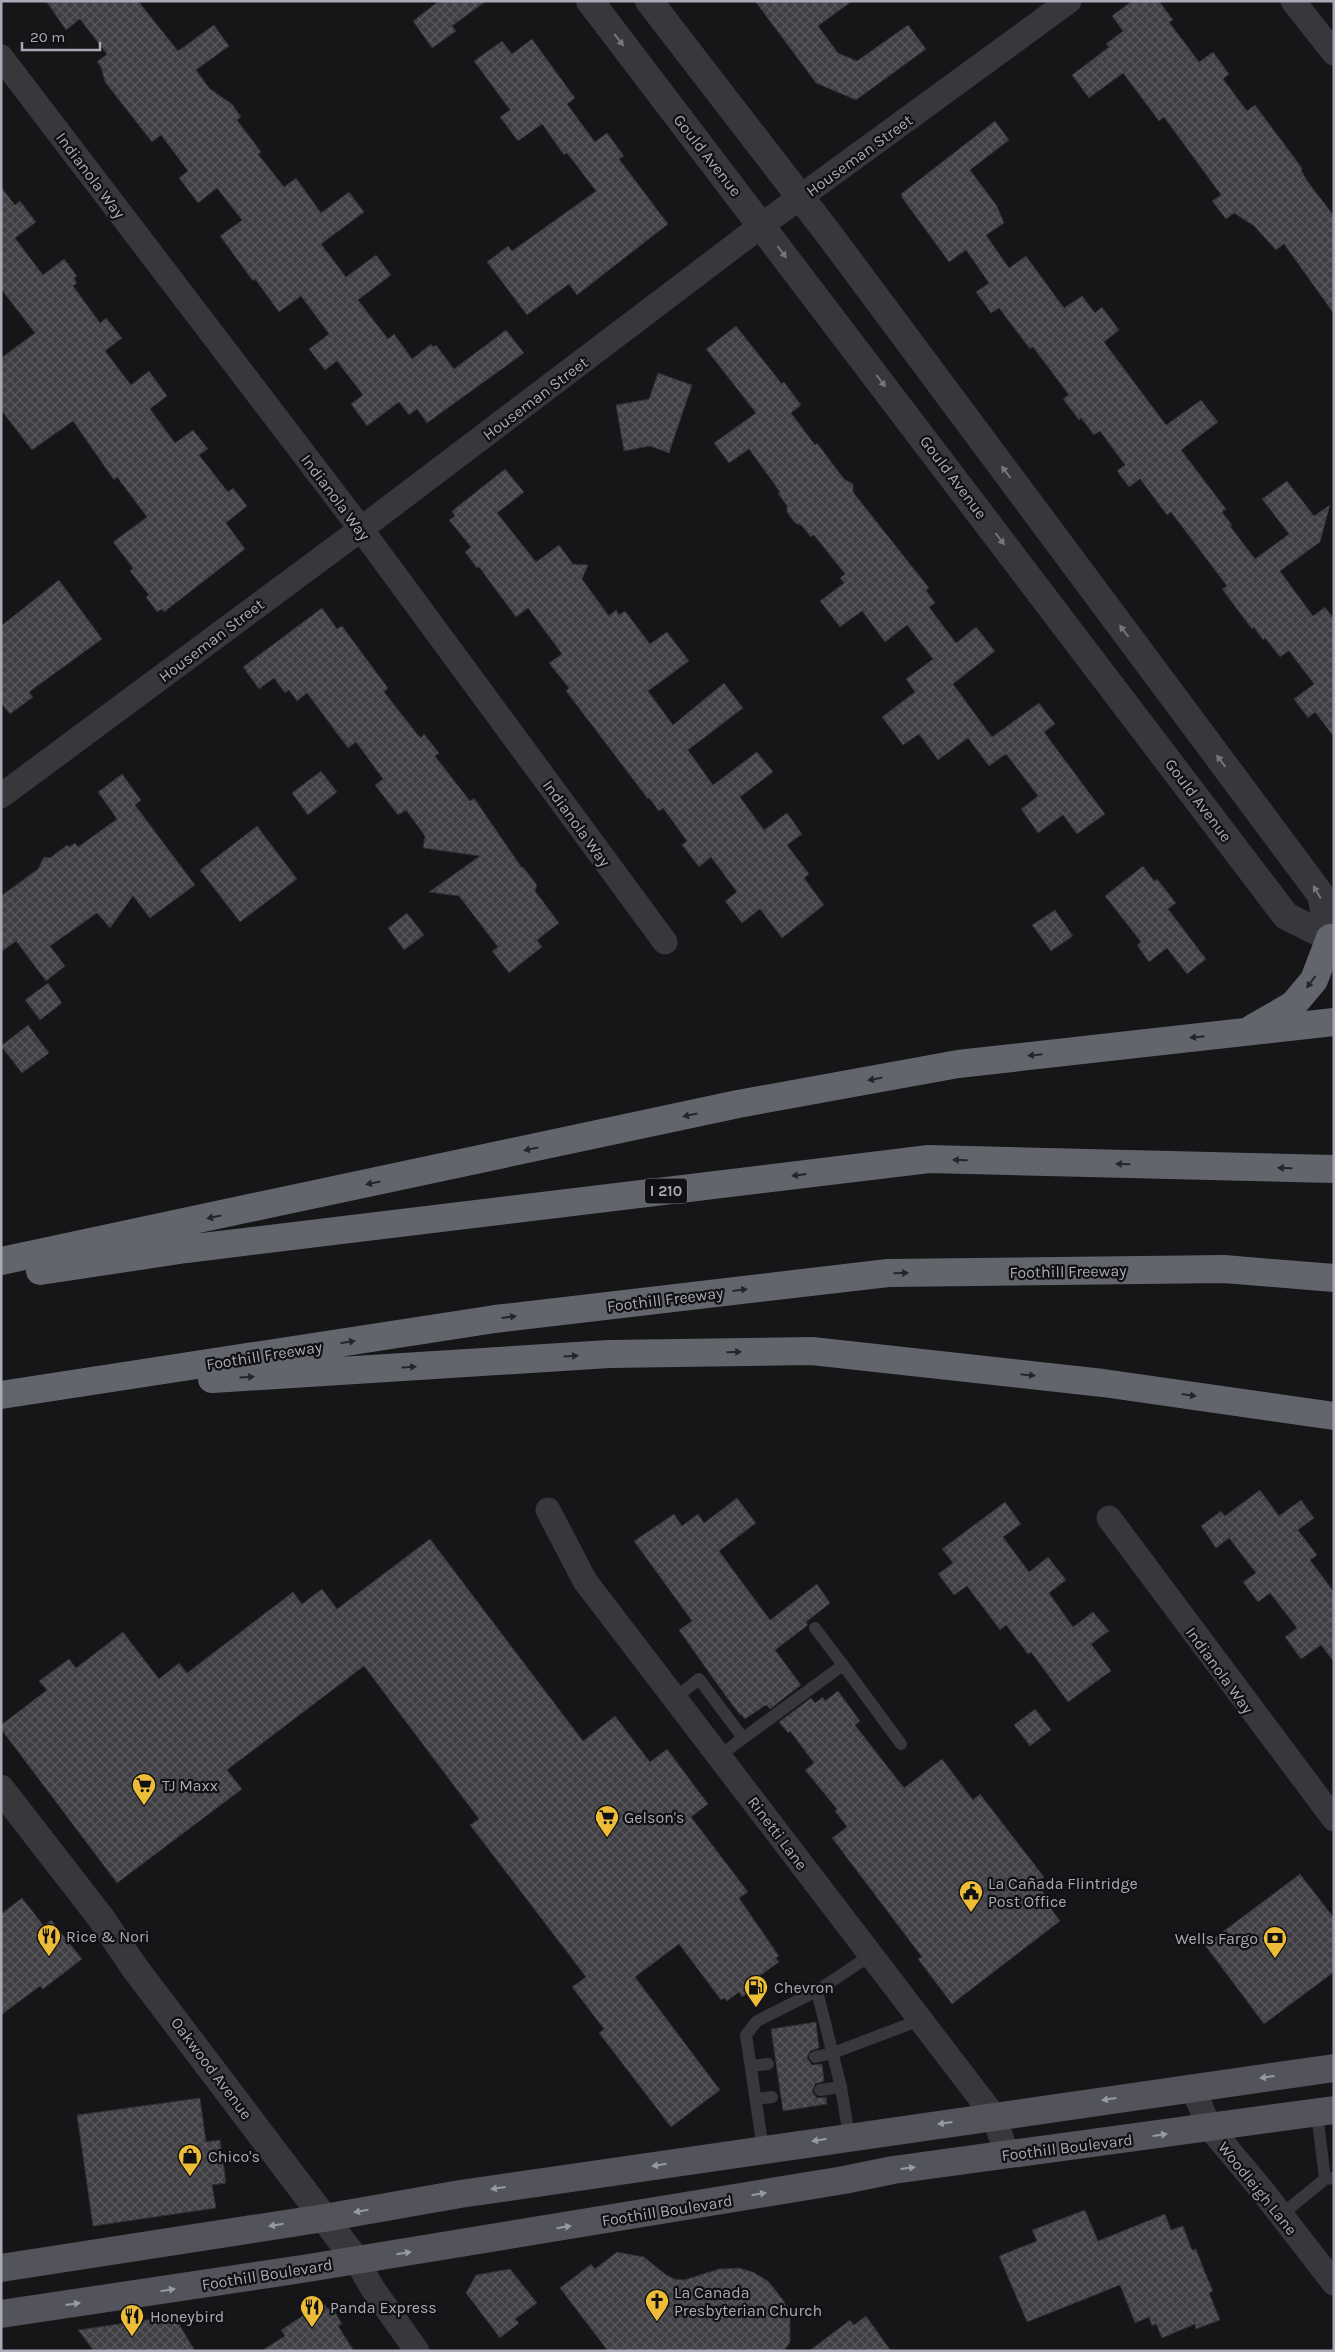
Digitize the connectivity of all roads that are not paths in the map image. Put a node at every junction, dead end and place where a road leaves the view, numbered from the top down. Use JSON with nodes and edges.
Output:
{"nodes":[{"id":1,"x":590,"y":1,"type":"edge"},
{"id":2,"x":649,"y":1,"type":"edge"},
{"id":3,"x":1069,"y":1,"type":"edge"},
{"id":4,"x":1293,"y":1,"type":"edge"},
{"id":5,"x":1334,"y":54,"type":"edge"},
{"id":6,"x":1,"y":57,"type":"edge"},
{"id":7,"x":801,"y":197,"type":"junction"},
{"id":8,"x":762,"y":226,"type":"junction"},
{"id":9,"x":361,"y":529,"type":"junction"},
{"id":10,"x":1,"y":796,"type":"edge"},
{"id":11,"x":1332,"y":940,"type":"edge"},
{"id":12,"x":665,"y":942,"type":"dead end"},
{"id":13,"x":1334,"y":1022,"type":"edge"},
{"id":14,"x":1245,"y":1033,"type":"junction"},
{"id":15,"x":1334,"y":1169,"type":"edge"},
{"id":16,"x":1,"y":1262,"type":"edge"},
{"id":17,"x":1,"y":1276,"type":"edge"},
{"id":18,"x":1334,"y":1278,"type":"edge"},
{"id":19,"x":41,"y":1390,"type":"junction"},
{"id":20,"x":1,"y":1395,"type":"edge"},
{"id":21,"x":1334,"y":1416,"type":"edge"},
{"id":22,"x":548,"y":1510,"type":"dead end"},
{"id":23,"x":1109,"y":1518,"type":"dead end"},
{"id":24,"x":815,"y":1628,"type":"dead end"},
{"id":25,"x":843,"y":1665,"type":"junction"},
{"id":26,"x":675,"y":1698,"type":"junction"},
{"id":27,"x":743,"y":1738,"type":"junction"},
{"id":28,"x":901,"y":1744,"type":"dead end"},
{"id":29,"x":719,"y":1756,"type":"junction"},
{"id":30,"x":1,"y":1789,"type":"edge"},
{"id":31,"x":1334,"y":1819,"type":"edge"},
{"id":32,"x":871,"y":1955,"type":"junction"},
{"id":33,"x":817,"y":1991,"type":"junction"},
{"id":34,"x":920,"y":2020,"type":"junction"},
{"id":35,"x":833,"y":2053,"type":"junction"},
{"id":36,"x":815,"y":2057,"type":"dead end"},
{"id":37,"x":768,"y":2064,"type":"dead end"},
{"id":38,"x":751,"y":2066,"type":"junction"},
{"id":39,"x":1334,"y":2068,"type":"edge"},
{"id":40,"x":1192,"y":2087,"type":"junction"},
{"id":41,"x":841,"y":2088,"type":"junction"},
{"id":42,"x":820,"y":2090,"type":"dead end"},
{"id":43,"x":772,"y":2097,"type":"dead end"},
{"id":44,"x":756,"y":2099,"type":"junction"},
{"id":45,"x":1326,"y":2112,"type":"edge"},
{"id":46,"x":994,"y":2116,"type":"junction"},
{"id":47,"x":1210,"y":2128,"type":"junction"},
{"id":48,"x":850,"y":2136,"type":"junction"},
{"id":49,"x":763,"y":2149,"type":"junction"},
{"id":50,"x":1007,"y":2155,"type":"junction"},
{"id":51,"x":1329,"y":2178,"type":"edge"},
{"id":52,"x":1280,"y":2215,"type":"junction"},
{"id":53,"x":324,"y":2218,"type":"junction"},
{"id":54,"x":356,"y":2260,"type":"junction"},
{"id":55,"x":1,"y":2268,"type":"edge"},
{"id":56,"x":1334,"y":2283,"type":"edge"},
{"id":57,"x":1,"y":2314,"type":"edge"},
{"id":58,"x":417,"y":2351,"type":"edge"}],
"edges":[{"from":1,"to":8,"type":"street","name":"Gould Avenue","one_way":true},
{"from":2,"to":7,"type":"street"},
{"from":3,"to":7,"type":"street","name":"Houseman Street"},
{"from":4,"to":5,"type":"street"},
{"from":6,"to":9,"type":"street","name":"Indianola Way"},
{"from":7,"to":8,"type":"street","name":"Houseman Street"},
{"from":11,"to":7,"type":"street","one_way":true},
{"from":8,"to":9,"type":"street","name":"Houseman Street"},
{"from":8,"to":11,"type":"street","name":"Gould Avenue","one_way":true},
{"from":9,"to":10,"type":"street","name":"Houseman Street"},
{"from":9,"to":12,"type":"street","name":"Indianola Way"},
{"from":11,"to":14,"type":"highway","one_way":true},
{"from":13,"to":14,"type":"highway"},
{"from":14,"to":16,"type":"highway","one_way":true},
{"from":15,"to":17,"type":"highway","number":"I 210","one_way":true},
{"from":19,"to":18,"type":"highway","name":"Foothill Freeway","one_way":true},
{"from":19,"to":20,"type":"highway","name":"Foothill Freeway"},
{"from":19,"to":21,"type":"highway","one_way":true},
{"from":22,"to":26,"type":"street","name":"Rinetti Lane"},
{"from":23,"to":31,"type":"street","name":"Indianola Way"},
{"from":24,"to":25,"type":"lane"},
{"from":25,"to":27,"type":"lane"},
{"from":25,"to":28,"type":"lane"},
{"from":26,"to":27,"type":"lane"},
{"from":26,"to":29,"type":"street","name":"Rinetti Lane"},
{"from":27,"to":29,"type":"lane"},
{"from":29,"to":32,"type":"street","name":"Rinetti Lane"},
{"from":30,"to":53,"type":"street","name":"Oakwood Avenue"},
{"from":32,"to":33,"type":"lane"},
{"from":32,"to":34,"type":"street","name":"Rinetti Lane"},
{"from":33,"to":35,"type":"lane"},
{"from":33,"to":38,"type":"lane"},
{"from":34,"to":35,"type":"lane"},
{"from":34,"to":46,"type":"street","name":"Rinetti Lane"},
{"from":35,"to":36,"type":"lane"},
{"from":35,"to":41,"type":"lane"},
{"from":37,"to":38,"type":"lane"},
{"from":38,"to":44,"type":"lane"},
{"from":39,"to":40,"type":"main road","one_way":true},
{"from":40,"to":46,"type":"main road","one_way":true},
{"from":40,"to":47,"type":"street","name":"Woodleigh Lane"},
{"from":41,"to":42,"type":"lane"},
{"from":41,"to":48,"type":"lane"},
{"from":43,"to":44,"type":"lane"},
{"from":44,"to":49,"type":"lane"},
{"from":45,"to":47,"type":"main road","name":"Foothill Boulevard"},
{"from":45,"to":51,"type":"lane"},
{"from":46,"to":48,"type":"main road","one_way":true},
{"from":46,"to":50,"type":"street","name":"Rinetti Lane"},
{"from":50,"to":47,"type":"main road","name":"Foothill Boulevard","one_way":true},
{"from":47,"to":52,"type":"street","name":"Woodleigh Lane"},
{"from":48,"to":49,"type":"main road","one_way":true},
{"from":49,"to":53,"type":"main road","one_way":true},
{"from":54,"to":50,"type":"main road","name":"Foothill Boulevard","one_way":true},
{"from":51,"to":52,"type":"lane"},
{"from":52,"to":56,"type":"street","name":"Woodleigh Lane"},
{"from":53,"to":54,"type":"street","name":"Oakwood Avenue"},
{"from":53,"to":55,"type":"main road","one_way":true},
{"from":57,"to":54,"type":"main road","name":"Foothill Boulevard","one_way":true},
{"from":54,"to":58,"type":"street","name":"Oakwood Avenue"}]}
